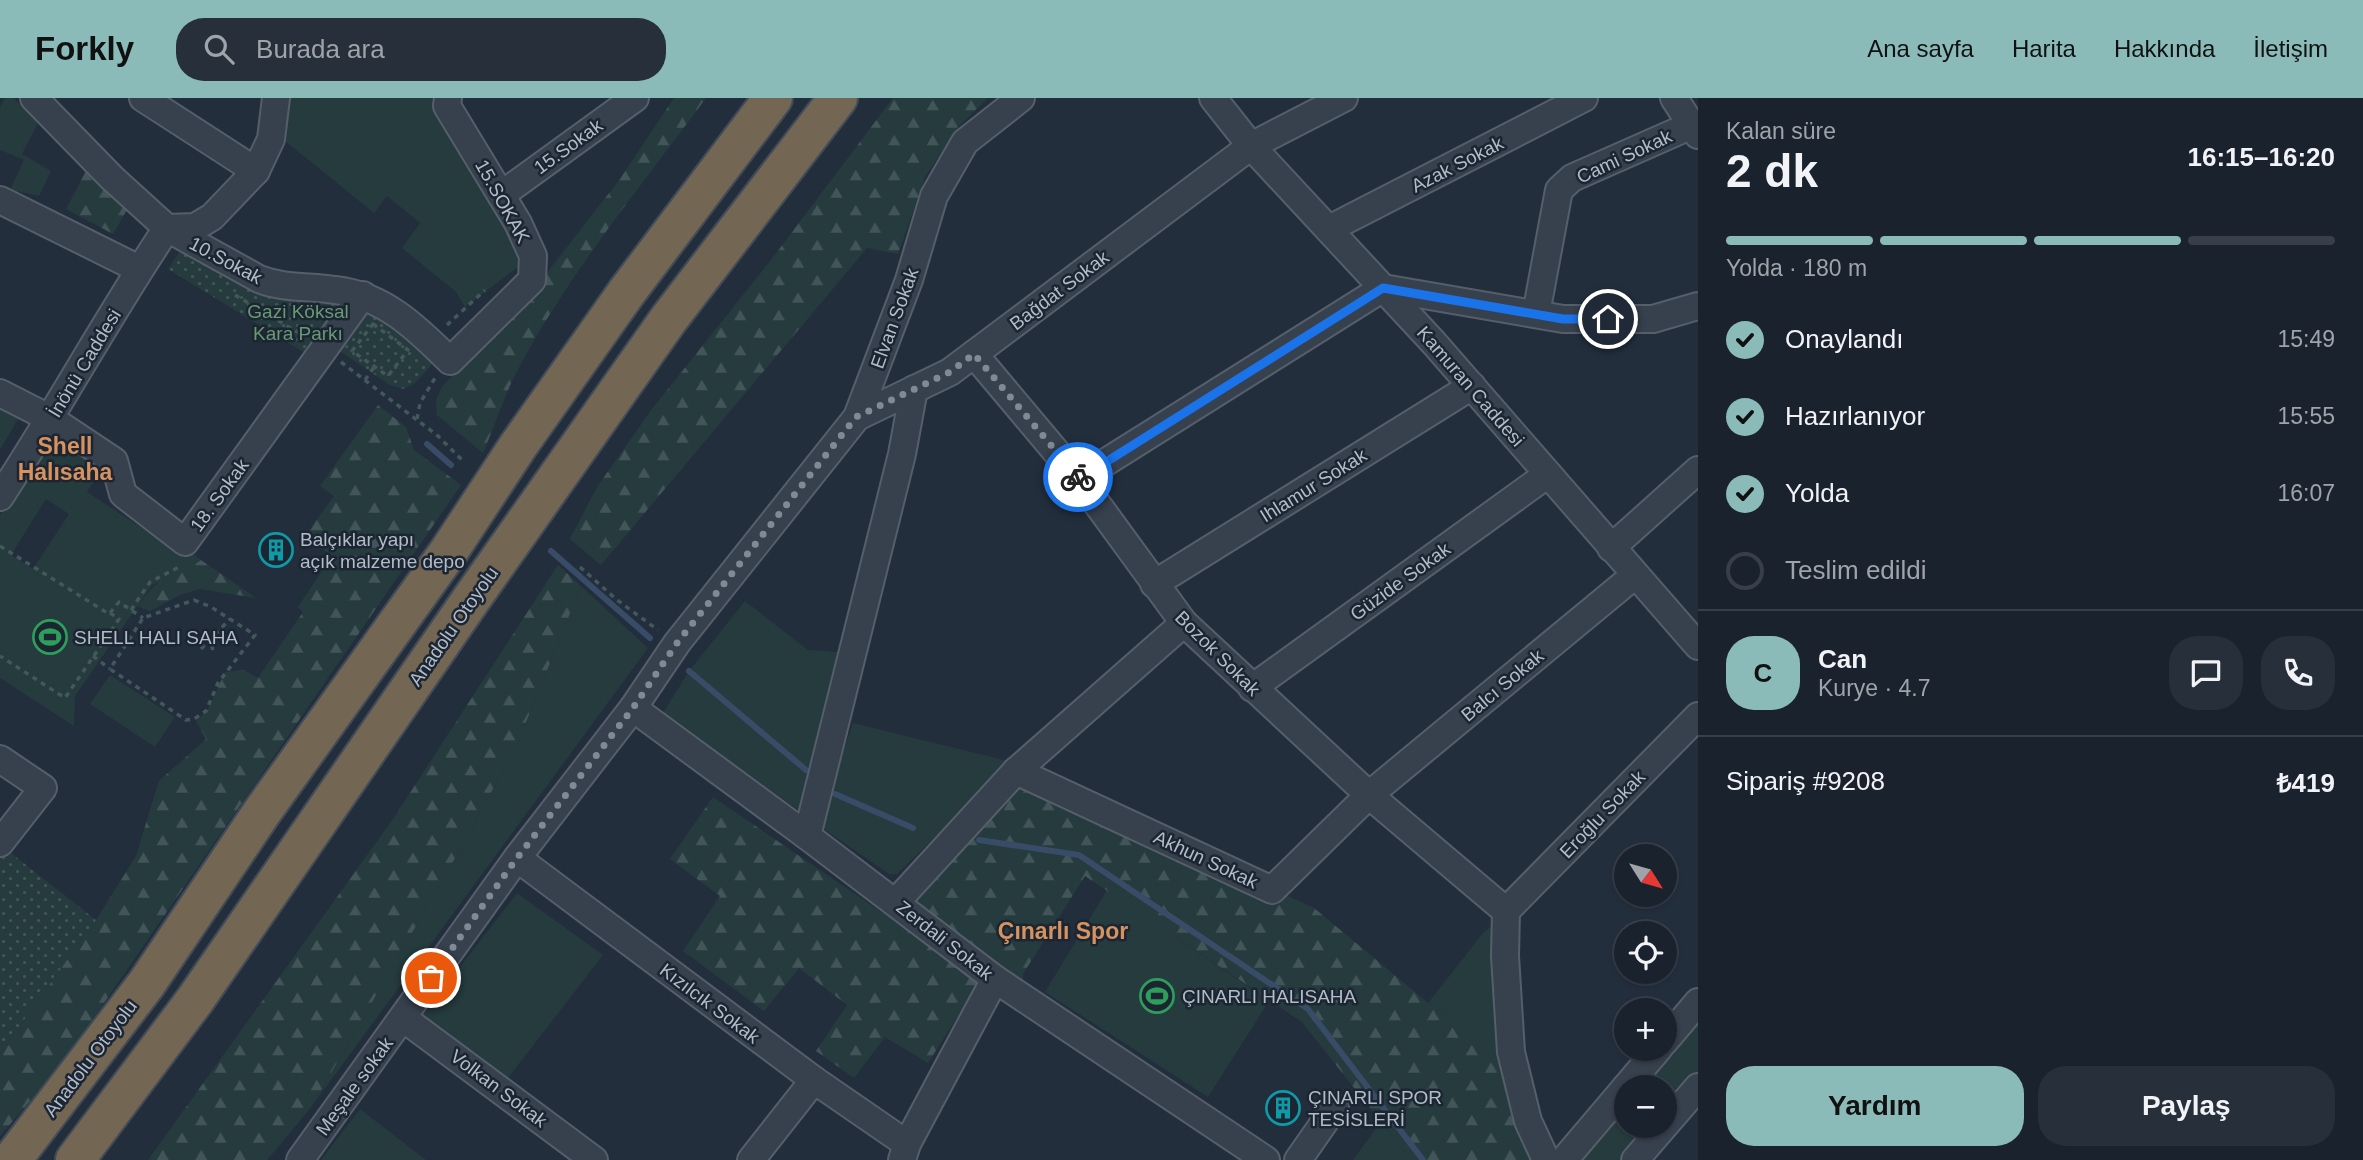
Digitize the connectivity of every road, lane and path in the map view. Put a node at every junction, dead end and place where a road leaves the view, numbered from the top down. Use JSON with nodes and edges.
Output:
{"nodes":[{"id":1,"x":34,"y":98,"type":"edge"},
{"id":2,"x":142,"y":98,"type":"edge"},
{"id":3,"x":276,"y":98,"type":"edge"},
{"id":4,"x":449,"y":98,"type":"edge"},
{"id":5,"x":635,"y":98,"type":"edge"},
{"id":6,"x":773,"y":98,"type":"edge"},
{"id":7,"x":838,"y":98,"type":"edge"},
{"id":8,"x":1021,"y":98,"type":"edge"},
{"id":9,"x":1213,"y":98,"type":"edge"},
{"id":10,"x":1344,"y":98,"type":"edge"},
{"id":11,"x":1584,"y":98,"type":"edge"},
{"id":12,"x":1674,"y":98,"type":"edge"},
{"id":13,"x":1550,"y":107,"type":"edge"},
{"id":14,"x":1695,"y":130,"type":"edge"},
{"id":15,"x":1251,"y":146,"type":"junction"},
{"id":16,"x":256,"y":171,"type":"junction"},
{"id":17,"x":501,"y":195,"type":"junction"},
{"id":18,"x":0,"y":200,"type":"edge"},
{"id":19,"x":167,"y":228,"type":"junction"},
{"id":20,"x":1329,"y":229,"type":"junction"},
{"id":21,"x":139,"y":269,"type":"junction"},
{"id":22,"x":1383,"y":288,"type":"junction"},
{"id":23,"x":363,"y":295,"type":"junction"},
{"id":24,"x":1698,"y":306,"type":"edge"},
{"id":25,"x":1536,"y":314,"type":"junction"},
{"id":26,"x":325,"y":350,"type":"junction"},
{"id":27,"x":974,"y":354,"type":"junction"},
{"id":28,"x":450,"y":361,"type":"junction"},
{"id":29,"x":374,"y":367,"type":"junction"},
{"id":30,"x":365,"y":380,"type":"junction"},
{"id":31,"x":1472,"y":386,"type":"junction"},
{"id":32,"x":914,"y":389,"type":"junction"},
{"id":33,"x":0,"y":393,"type":"edge"},
{"id":34,"x":856,"y":417,"type":"junction"},
{"id":35,"x":51,"y":419,"type":"junction"},
{"id":36,"x":417,"y":419,"type":"junction"},
{"id":37,"x":462,"y":460,"type":"dead end"},
{"id":38,"x":1698,"y":470,"type":"edge"},
{"id":39,"x":1548,"y":474,"type":"junction"},
{"id":40,"x":1079,"y":479,"type":"junction"},
{"id":41,"x":0,"y":497,"type":"edge"},
{"id":42,"x":0,"y":546,"type":"edge"},
{"id":43,"x":1611,"y":548,"type":"junction"},
{"id":44,"x":185,"y":564,"type":"dead end"},
{"id":45,"x":580,"y":567,"type":"dead end"},
{"id":46,"x":1635,"y":575,"type":"junction"},
{"id":47,"x":1154,"y":584,"type":"junction"},
{"id":48,"x":470,"y":601,"type":"junction"},
{"id":49,"x":131,"y":610,"type":"junction"},
{"id":50,"x":108,"y":615,"type":"junction"},
{"id":51,"x":143,"y":618,"type":"junction"},
{"id":52,"x":230,"y":619,"type":"junction"},
{"id":53,"x":1184,"y":623,"type":"junction"},
{"id":54,"x":196,"y":637,"type":"dead end"},
{"id":55,"x":209,"y":639,"type":"junction"},
{"id":56,"x":677,"y":643,"type":"junction"},
{"id":57,"x":1698,"y":646,"type":"edge"},
{"id":58,"x":201,"y":649,"type":"dead end"},
{"id":59,"x":212,"y":654,"type":"dead end"},
{"id":60,"x":0,"y":656,"type":"edge"},
{"id":61,"x":93,"y":656,"type":"junction"},
{"id":62,"x":110,"y":669,"type":"junction"},
{"id":63,"x":1252,"y":688,"type":"junction"},
{"id":64,"x":633,"y":708,"type":"junction"},
{"id":65,"x":1698,"y":716,"type":"edge"},
{"id":66,"x":0,"y":760,"type":"edge"},
{"id":67,"x":1016,"y":771,"type":"junction"},
{"id":68,"x":1369,"y":795,"type":"junction"},
{"id":69,"x":807,"y":836,"type":"junction"},
{"id":70,"x":0,"y":843,"type":"edge"},
{"id":71,"x":517,"y":858,"type":"junction"},
{"id":72,"x":896,"y":902,"type":"junction"},
{"id":73,"x":1506,"y":911,"type":"junction"},
{"id":74,"x":995,"y":979,"type":"junction"},
{"id":75,"x":1698,"y":1002,"type":"edge"},
{"id":76,"x":403,"y":1018,"type":"junction"},
{"id":77,"x":1677,"y":1027,"type":"edge"},
{"id":78,"x":1648,"y":1061,"type":"edge"},
{"id":79,"x":1636,"y":1075,"type":"edge"},
{"id":80,"x":77,"y":1076,"type":"junction"},
{"id":81,"x":814,"y":1080,"type":"junction"},
{"id":82,"x":1698,"y":1087,"type":"edge"},
{"id":83,"x":1614,"y":1101,"type":"edge"},
{"id":84,"x":1335,"y":1107,"type":"dead end"},
{"id":85,"x":904,"y":1152,"type":"edge"},
{"id":86,"x":0,"y":1157,"type":"edge"},
{"id":87,"x":12,"y":1160,"type":"edge"},
{"id":88,"x":75,"y":1160,"type":"edge"},
{"id":89,"x":100,"y":1160,"type":"edge"},
{"id":90,"x":300,"y":1160,"type":"edge"},
{"id":91,"x":594,"y":1160,"type":"edge"},
{"id":92,"x":751,"y":1160,"type":"edge"},
{"id":93,"x":1266,"y":1160,"type":"edge"},
{"id":94,"x":1298,"y":1160,"type":"edge"},
{"id":95,"x":1546,"y":1160,"type":"edge"},
{"id":96,"x":1564,"y":1160,"type":"edge"},
{"id":97,"x":1635,"y":1160,"type":"edge"}],
"edges":[{"from":1,"to":19,"type":"street","name":"10.Sokak"},
{"from":2,"to":16,"type":"street"},
{"from":3,"to":16,"type":"street"},
{"from":4,"to":17,"type":"street","name":"15.SOKAK"},
{"from":5,"to":17,"type":"street","name":"15.Sokak"},
{"from":6,"to":80,"type":"highway","name":"Anadolu Otoyolu"},
{"from":7,"to":48,"type":"highway","name":"Anadolu Otoyolu"},
{"from":8,"to":34,"type":"street","name":"Elvan Sokak"},
{"from":9,"to":15,"type":"street","name":"Kamuran Caddesi"},
{"from":10,"to":15,"type":"street","name":"Bağdat Sokak"},
{"from":11,"to":13,"type":"street","name":"Azak Sokak"},
{"from":12,"to":14,"type":"street"},
{"from":13,"to":20,"type":"street","name":"Azak Sokak"},
{"from":14,"to":25,"type":"street","name":"Cami Sokak"},
{"from":15,"to":20,"type":"street","name":"Kamuran Caddesi"},
{"from":15,"to":27,"type":"street","name":"Bağdat Sokak"},
{"from":16,"to":19,"type":"street"},
{"from":17,"to":28,"type":"street","name":"15.SOKAK"},
{"from":18,"to":21,"type":"street"},
{"from":19,"to":21,"type":"street","name":"İnönü Caddesi"},
{"from":19,"to":23,"type":"street","name":"10.Sokak"},
{"from":20,"to":22,"type":"street","name":"Kamuran Caddesi"},
{"from":21,"to":35,"type":"street","name":"İnönü Caddesi"},
{"from":22,"to":25,"type":"street"},
{"from":22,"to":31,"type":"street","name":"Kamuran Caddesi"},
{"from":22,"to":40,"type":"street"},
{"from":23,"to":26,"type":"street","name":"18. Sokak"},
{"from":23,"to":28,"type":"street","name":"10.Sokak"},
{"from":24,"to":25,"type":"street"},
{"from":26,"to":30,"type":"path"},
{"from":26,"to":35,"type":"street","name":"18. Sokak"},
{"from":27,"to":32,"type":"street","name":"Bağdat Sokak"},
{"from":27,"to":40,"type":"street","name":"Bozok Sokak"},
{"from":28,"to":36,"type":"path"},
{"from":29,"to":29,"type":"path"},
{"from":29,"to":30,"type":"path"},
{"from":30,"to":36,"type":"path"},
{"from":31,"to":39,"type":"street","name":"Kamuran Caddesi"},
{"from":31,"to":47,"type":"street","name":"Ihlamur Sokak"},
{"from":32,"to":34,"type":"street","name":"Bağdat Sokak"},
{"from":32,"to":69,"type":"street"},
{"from":33,"to":35,"type":"street"},
{"from":34,"to":56,"type":"street","name":"Elvan Sokak"},
{"from":35,"to":41,"type":"street","name":"İnönü Caddesi"},
{"from":36,"to":37,"type":"path"},
{"from":38,"to":43,"type":"street"},
{"from":39,"to":43,"type":"street","name":"Kamuran Caddesi"},
{"from":39,"to":63,"type":"street","name":"Güzide Sokak"},
{"from":40,"to":47,"type":"street","name":"Bozok Sokak"},
{"from":42,"to":50,"type":"path"},
{"from":43,"to":46,"type":"street","name":"Kamuran Caddesi"},
{"from":44,"to":49,"type":"path"},
{"from":45,"to":56,"type":"path"},
{"from":46,"to":57,"type":"street","name":"Kamuran Caddesi"},
{"from":46,"to":68,"type":"street","name":"Balcı Sokak"},
{"from":47,"to":53,"type":"street","name":"Bozok Sokak"},
{"from":48,"to":88,"type":"highway","name":"Anadolu Otoyolu"},
{"from":48,"to":89,"type":"highway"},
{"from":49,"to":50,"type":"path"},
{"from":49,"to":51,"type":"path"},
{"from":50,"to":61,"type":"path"},
{"from":51,"to":52,"type":"path"},
{"from":51,"to":62,"type":"path"},
{"from":52,"to":55,"type":"path"},
{"from":52,"to":62,"type":"path"},
{"from":53,"to":63,"type":"street","name":"Bozok Sokak"},
{"from":53,"to":67,"type":"street"},
{"from":54,"to":55,"type":"path"},
{"from":55,"to":58,"type":"path"},
{"from":55,"to":59,"type":"path"},
{"from":56,"to":64,"type":"street","name":"Elvan Sokak"},
{"from":60,"to":61,"type":"path"},
{"from":61,"to":62,"type":"path"},
{"from":63,"to":68,"type":"street","name":"Bozok Sokak"},
{"from":64,"to":69,"type":"street","name":"Zerdali Sokak"},
{"from":64,"to":71,"type":"street","name":"Meşale sokak"},
{"from":65,"to":73,"type":"street","name":"Eroğlu Sokak"},
{"from":66,"to":70,"type":"street"},
{"from":67,"to":68,"type":"street","name":"Akhun Sokak"},
{"from":67,"to":72,"type":"street"},
{"from":68,"to":73,"type":"street","name":"Bozok Sokak"},
{"from":69,"to":72,"type":"street","name":"Zerdali Sokak"},
{"from":71,"to":76,"type":"street","name":"Meşale sokak"},
{"from":71,"to":81,"type":"street","name":"Kızılcık Sokak"},
{"from":72,"to":74,"type":"street","name":"Zerdali Sokak"},
{"from":73,"to":95,"type":"street"},
{"from":74,"to":85,"type":"street","name":"Kızılcık Sokak"},
{"from":74,"to":93,"type":"street","name":"Zerdali Sokak"},
{"from":75,"to":77,"type":"street"},
{"from":76,"to":90,"type":"street","name":"Meşale sokak"},
{"from":76,"to":91,"type":"street","name":"Volkan Sokak"},
{"from":78,"to":79,"type":"street"},
{"from":80,"to":86,"type":"highway"},
{"from":80,"to":87,"type":"highway","name":"Anadolu Otoyolu"},
{"from":81,"to":85,"type":"street","name":"Kızılcık Sokak"},
{"from":81,"to":92,"type":"street"},
{"from":82,"to":97,"type":"street"},
{"from":83,"to":96,"type":"street"},
{"from":84,"to":94,"type":"street"}]}
